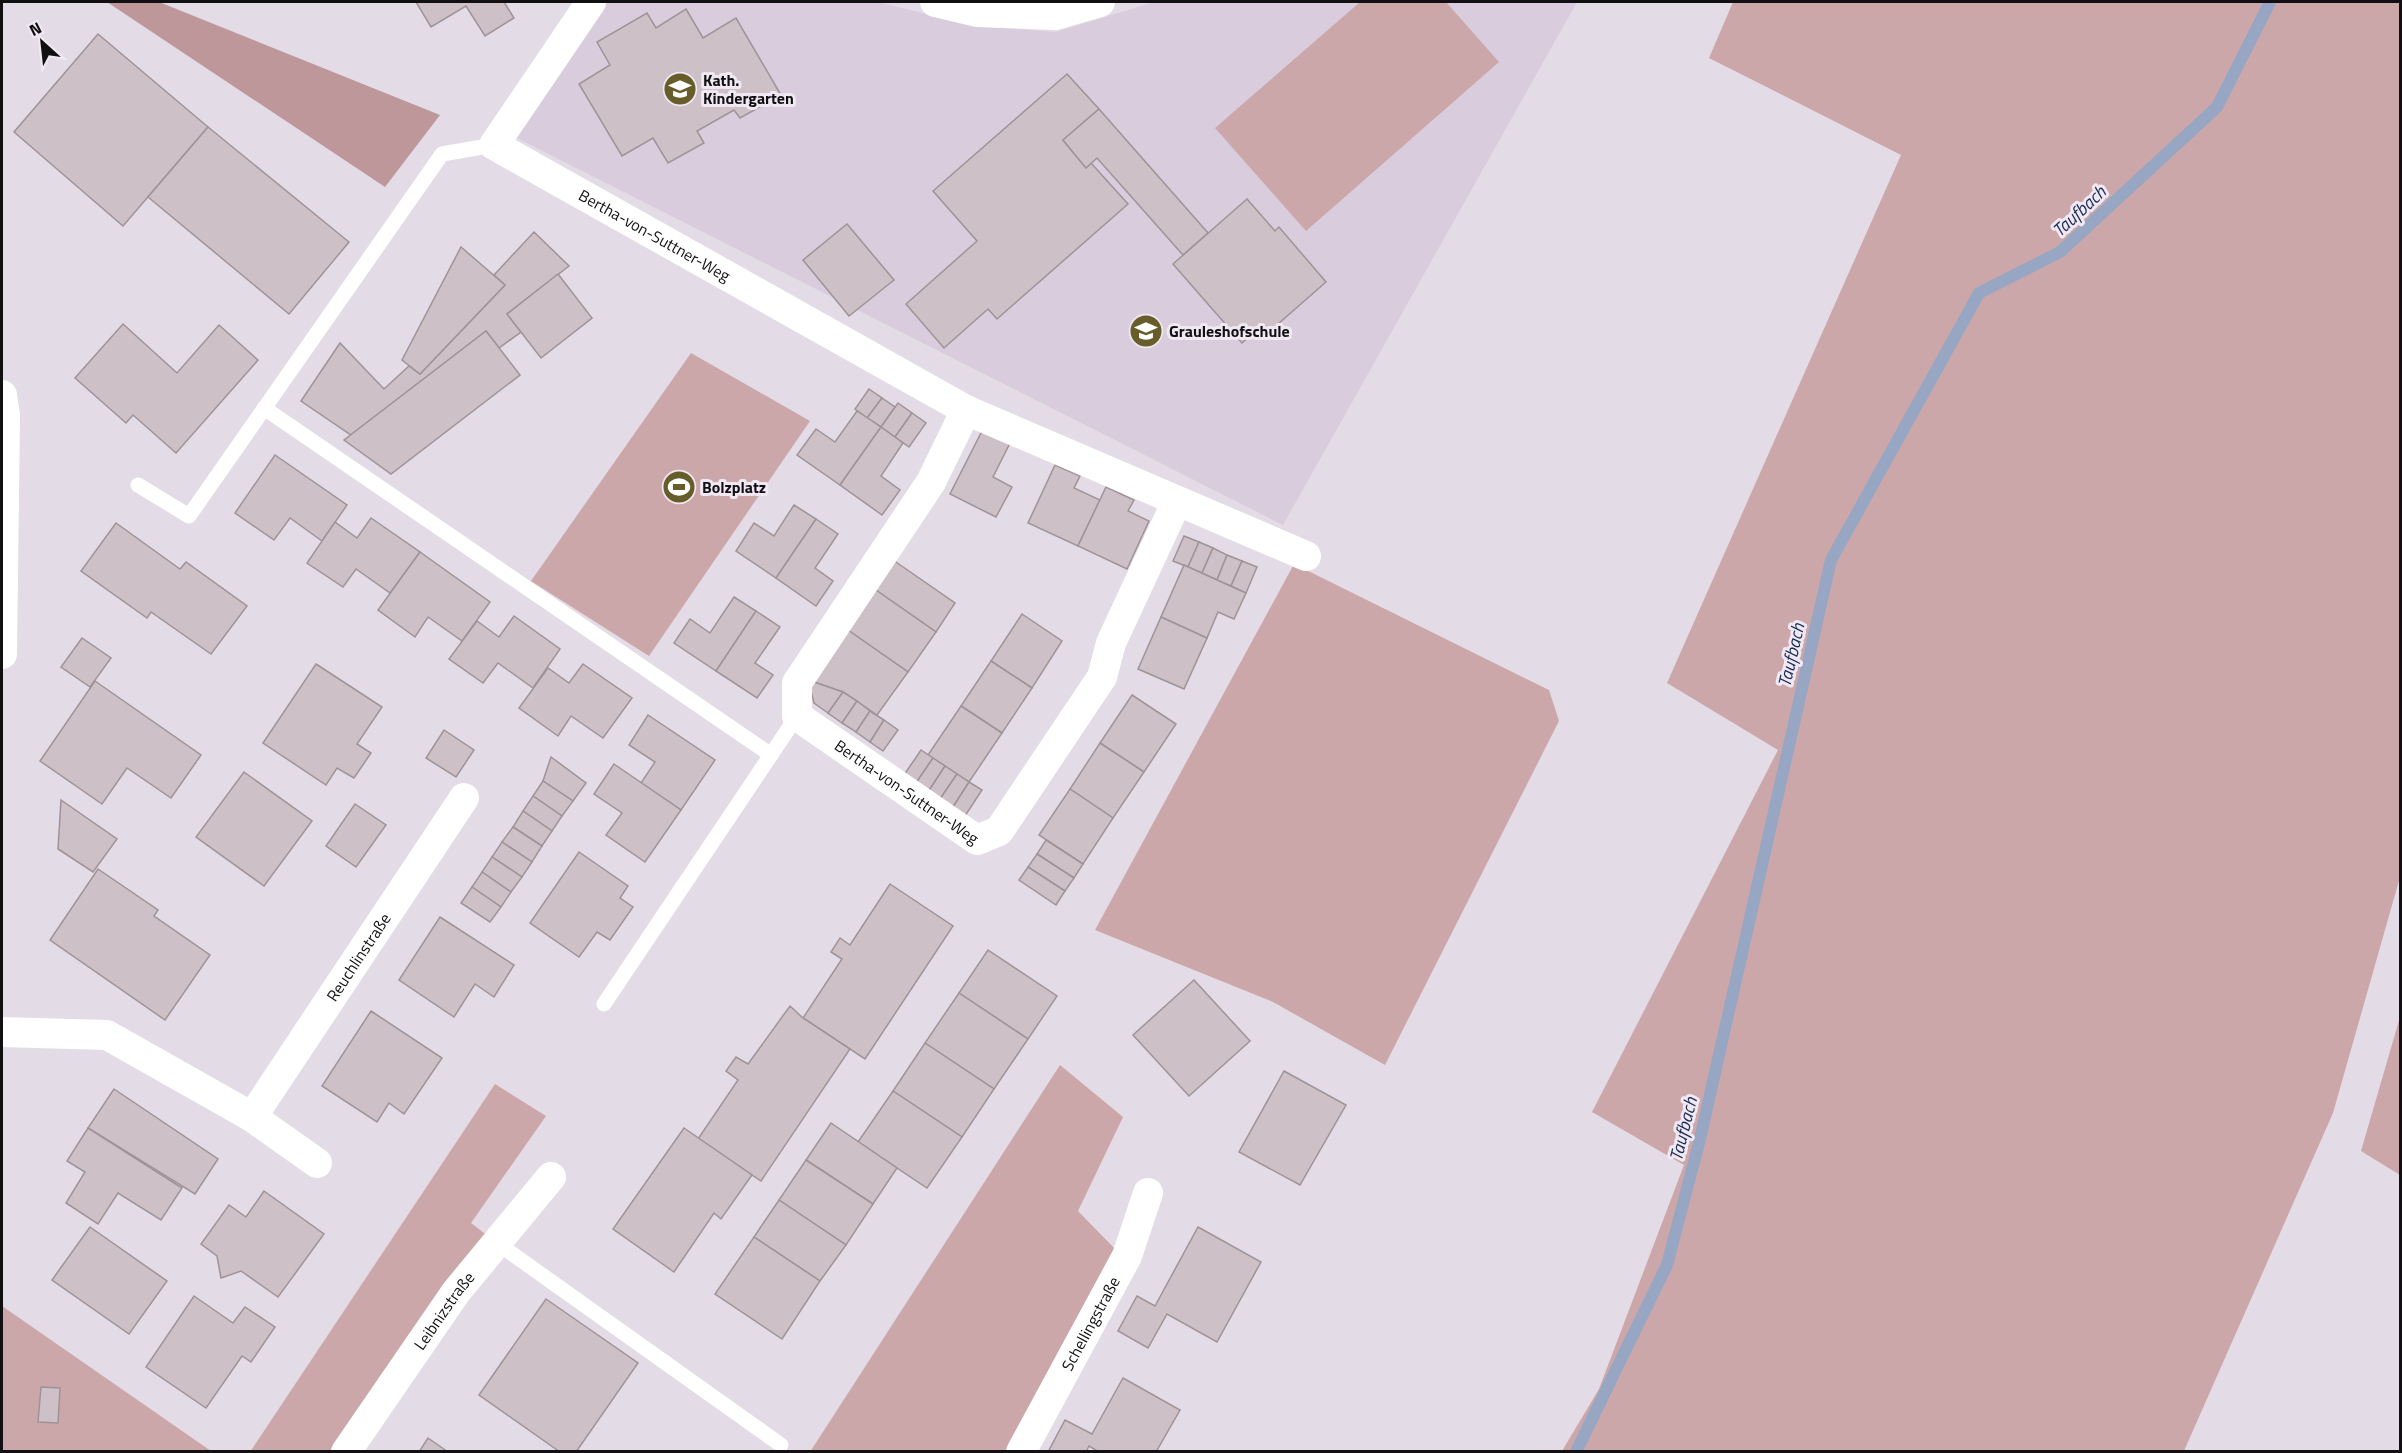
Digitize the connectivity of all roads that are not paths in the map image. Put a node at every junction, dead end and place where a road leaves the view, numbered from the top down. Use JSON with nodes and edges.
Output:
{"nodes":[{"id":1,"x":591,"y":2,"type":"edge"},
{"id":2,"x":935,"y":2,"type":"edge"},
{"id":3,"x":1100,"y":2,"type":"edge"},
{"id":4,"x":494,"y":145,"type":"junction"},
{"id":5,"x":2,"y":395,"type":"edge"},
{"id":6,"x":264,"y":408,"type":"junction"},
{"id":7,"x":966,"y":410,"type":"junction"},
{"id":8,"x":138,"y":485,"type":"dead end"},
{"id":9,"x":1177,"y":501,"type":"junction"},
{"id":10,"x":1306,"y":556,"type":"dead end"},
{"id":11,"x":2,"y":654,"type":"edge"},
{"id":12,"x":797,"y":716,"type":"junction"},
{"id":13,"x":771,"y":755,"type":"junction"},
{"id":14,"x":464,"y":798,"type":"dead end"},
{"id":15,"x":604,"y":1004,"type":"dead end"},
{"id":16,"x":2,"y":1032,"type":"edge"},
{"id":17,"x":252,"y":1117,"type":"junction"},
{"id":18,"x":317,"y":1163,"type":"dead end"},
{"id":19,"x":550,"y":1177,"type":"dead end"},
{"id":20,"x":1148,"y":1193,"type":"dead end"},
{"id":21,"x":497,"y":1243,"type":"junction"},
{"id":22,"x":781,"y":1445,"type":"dead end"},
{"id":23,"x":346,"y":1452,"type":"edge"},
{"id":24,"x":1021,"y":1452,"type":"edge"}],
"edges":[{"from":1,"to":4,"type":"street"},
{"from":2,"to":3,"type":"street"},
{"from":4,"to":6,"type":"lane"},
{"from":4,"to":7,"type":"street","name":"Bertha-von-Suttner-Weg"},
{"from":5,"to":11,"type":"street"},
{"from":6,"to":8,"type":"lane"},
{"from":6,"to":13,"type":"lane"},
{"from":7,"to":9,"type":"street","name":"Bertha-von-Suttner-Weg"},
{"from":7,"to":12,"type":"street"},
{"from":9,"to":10,"type":"street","name":"Bertha-von-Suttner-Weg"},
{"from":9,"to":12,"type":"street","name":"Bertha-von-Suttner-Weg"},
{"from":12,"to":13,"type":"lane"},
{"from":13,"to":15,"type":"lane"},
{"from":14,"to":17,"type":"street","name":"Reuchlinstraße"},
{"from":16,"to":17,"type":"street"},
{"from":17,"to":18,"type":"street"},
{"from":19,"to":21,"type":"street","name":"Leibnizstraße"},
{"from":20,"to":24,"type":"street","name":"Schellingstraße"},
{"from":21,"to":22,"type":"lane"},
{"from":21,"to":23,"type":"street","name":"Leibnizstraße"}]}
